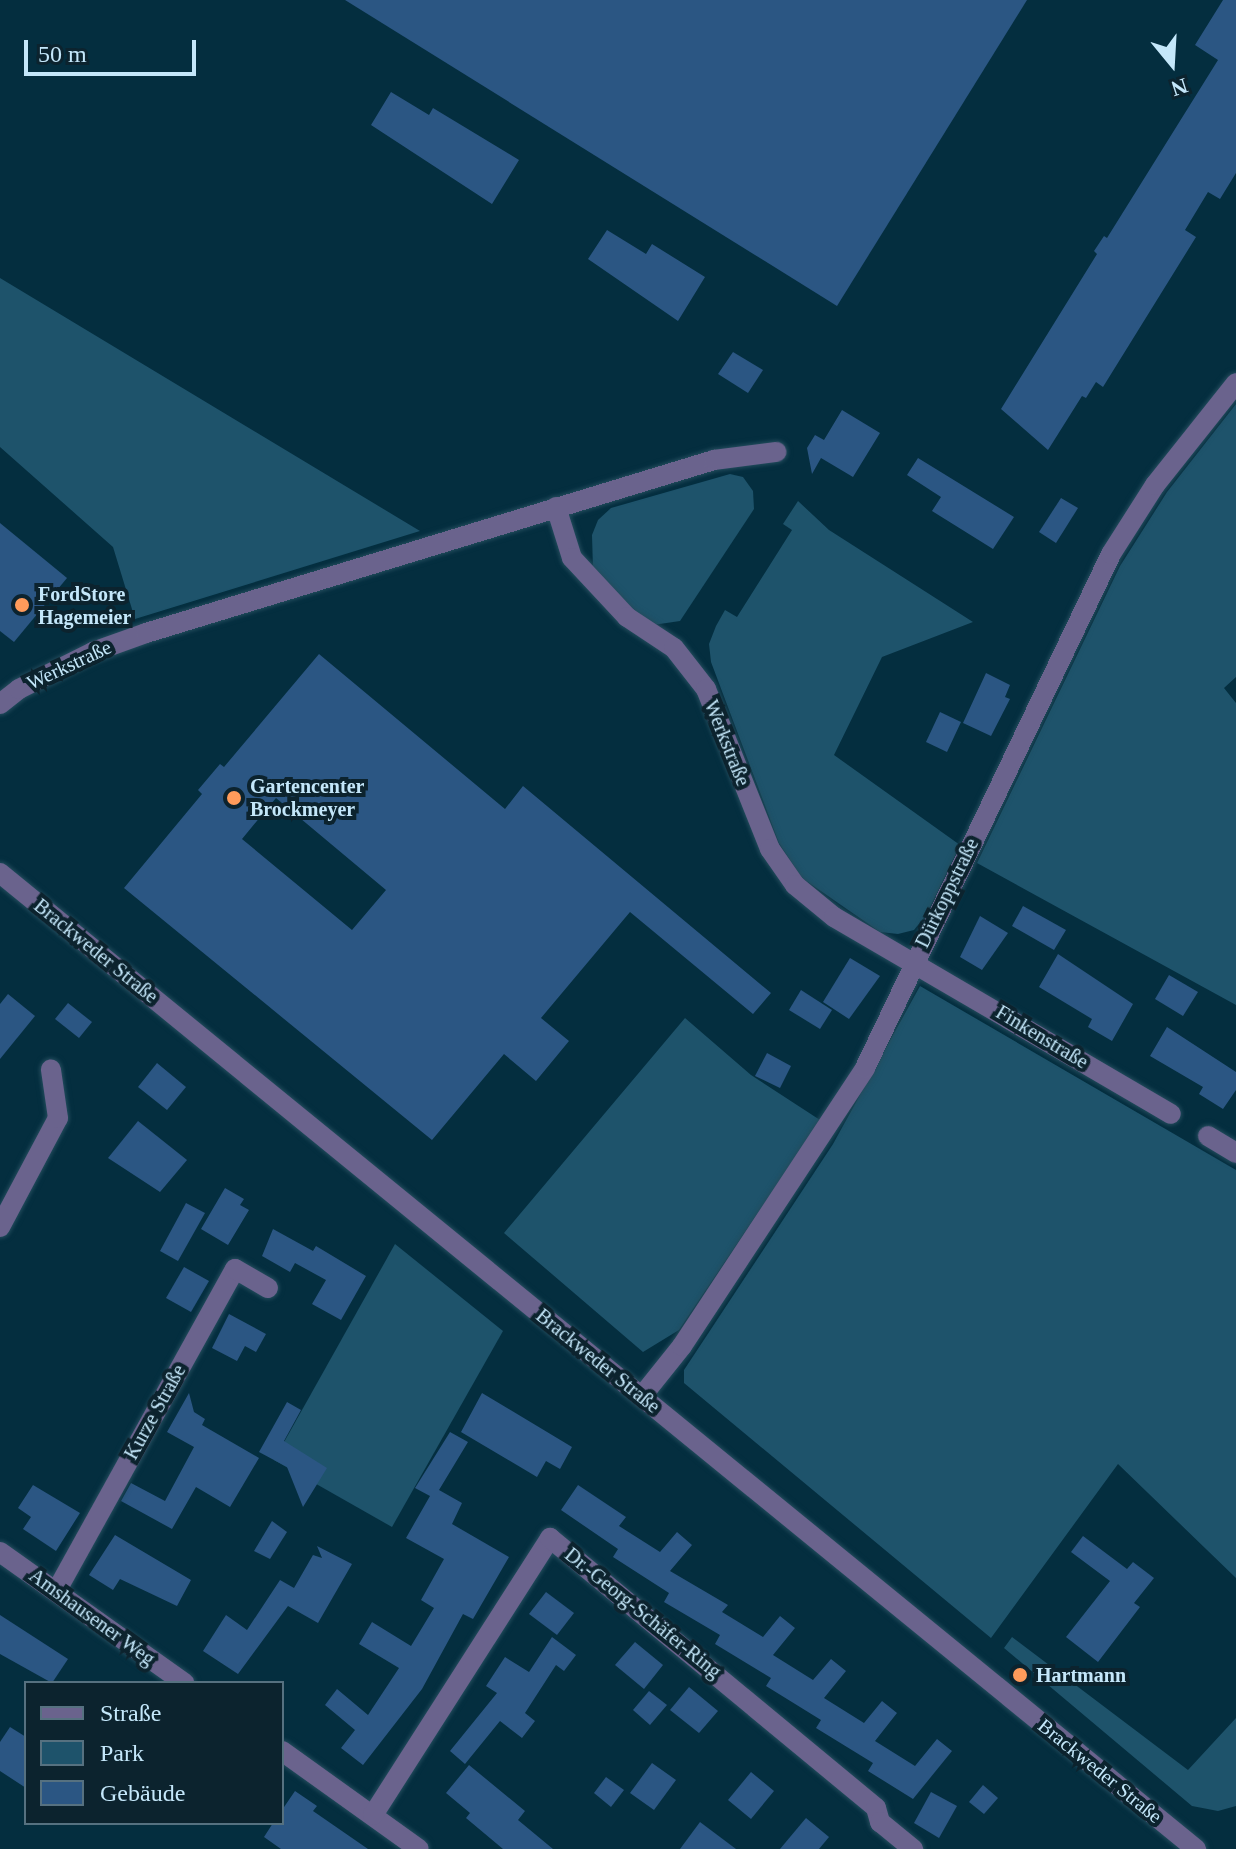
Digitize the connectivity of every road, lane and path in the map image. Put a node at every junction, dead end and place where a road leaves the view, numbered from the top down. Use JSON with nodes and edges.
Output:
{"nodes":[{"id":1,"x":1236,"y":383,"type":"edge"},
{"id":2,"x":776,"y":452,"type":"dead end"},
{"id":3,"x":556,"y":507,"type":"junction"},
{"id":4,"x":0,"y":704,"type":"edge"},
{"id":5,"x":0,"y":873,"type":"edge"},
{"id":6,"x":914,"y":961,"type":"junction"},
{"id":7,"x":51,"y":1070,"type":"dead end"},
{"id":8,"x":1171,"y":1114,"type":"dead end"},
{"id":9,"x":1208,"y":1136,"type":"dead end"},
{"id":10,"x":1236,"y":1153,"type":"edge"},
{"id":11,"x":0,"y":1227,"type":"edge"},
{"id":12,"x":268,"y":1288,"type":"dead end"},
{"id":13,"x":642,"y":1396,"type":"junction"},
{"id":14,"x":0,"y":1552,"type":"edge"},
{"id":15,"x":57,"y":1590,"type":"junction"},
{"id":16,"x":181,"y":1681,"type":"edge"},
{"id":17,"x":284,"y":1752,"type":"edge"},
{"id":18,"x":373,"y":1815,"type":"junction"},
{"id":19,"x":419,"y":1849,"type":"edge"},
{"id":20,"x":913,"y":1849,"type":"edge"},
{"id":21,"x":1196,"y":1849,"type":"edge"}],
"edges":[{"from":1,"to":6,"type":"street","name":"Dürkoppstraße"},
{"from":2,"to":3,"type":"street","name":"Werkstraße"},
{"from":3,"to":4,"type":"street","name":"Werkstraße"},
{"from":3,"to":6,"type":"street","name":"Werkstraße"},
{"from":5,"to":13,"type":"street","name":"Brackweder Straße"},
{"from":6,"to":8,"type":"street","name":"Finkenstraße"},
{"from":6,"to":13,"type":"street","name":"Dürkoppstraße"},
{"from":7,"to":11,"type":"street"},
{"from":9,"to":10,"type":"street"},
{"from":12,"to":15,"type":"street","name":"Kurze Straße"},
{"from":13,"to":21,"type":"street","name":"Brackweder Straße"},
{"from":14,"to":15,"type":"street","name":"Amshausener Weg"},
{"from":15,"to":16,"type":"street","name":"Amshausener Weg"},
{"from":17,"to":18,"type":"street"},
{"from":18,"to":19,"type":"street"},
{"from":18,"to":20,"type":"street","name":"Dr.-Georg-Schäfer-Ring"}]}
